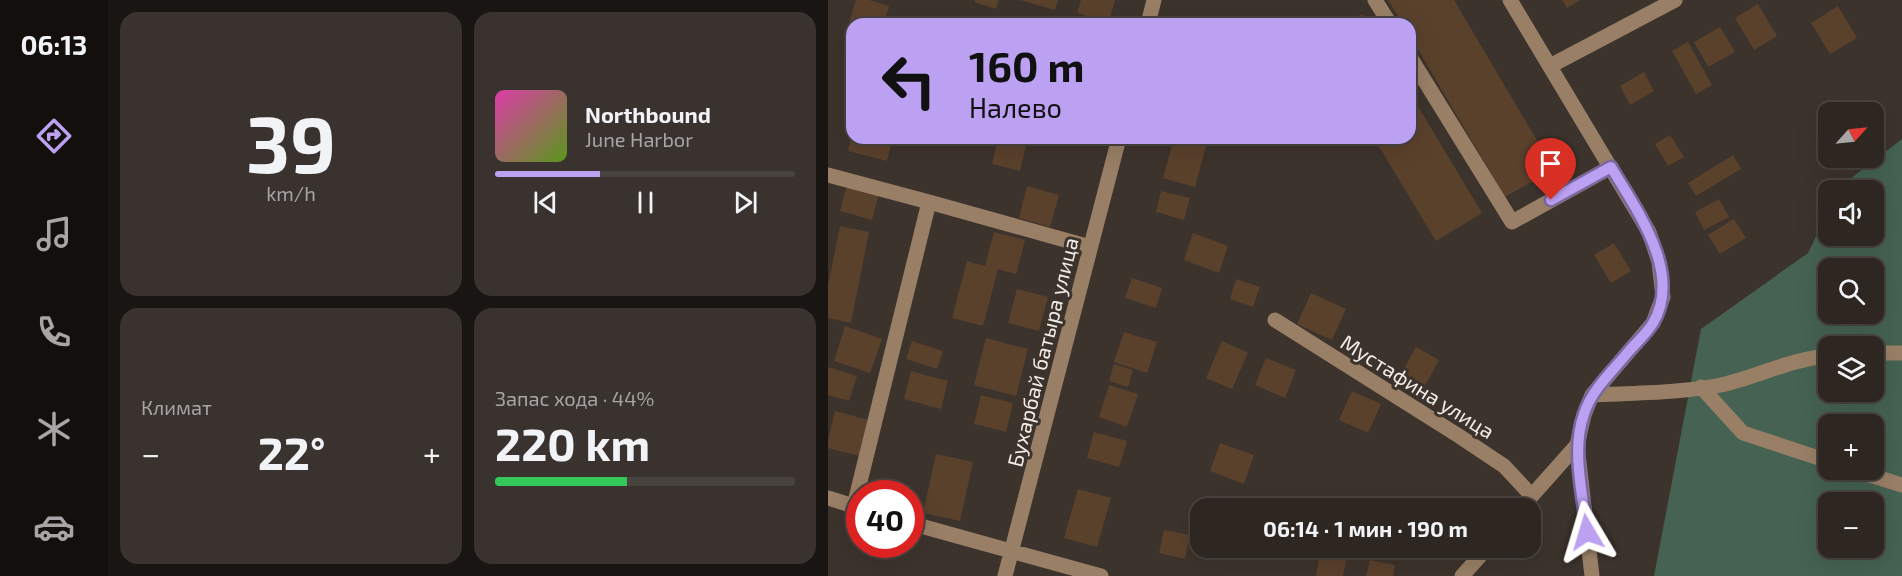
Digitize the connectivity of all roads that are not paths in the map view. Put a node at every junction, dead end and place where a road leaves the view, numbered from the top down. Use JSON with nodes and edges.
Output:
{"nodes":[{"id":1,"x":1154,"y":0,"type":"edge"},
{"id":2,"x":1375,"y":0,"type":"edge"},
{"id":3,"x":1510,"y":0,"type":"edge"},
{"id":4,"x":1675,"y":0,"type":"edge"},
{"id":5,"x":1150,"y":18,"type":"edge"},
{"id":6,"x":1386,"y":18,"type":"edge"},
{"id":7,"x":1550,"y":66,"type":"junction"},
{"id":8,"x":1416,"y":67,"type":"edge"},
{"id":9,"x":1117,"y":144,"type":"edge"},
{"id":10,"x":1611,"y":167,"type":"junction"},
{"id":11,"x":828,"y":175,"type":"edge"},
{"id":12,"x":929,"y":202,"type":"junction"},
{"id":13,"x":1090,"y":247,"type":"junction"},
{"id":14,"x":1275,"y":320,"type":"dead end"},
{"id":15,"x":1884,"y":353,"type":"edge"},
{"id":16,"x":1902,"y":353,"type":"edge"},
{"id":17,"x":1818,"y":357,"type":"edge"},
{"id":18,"x":1701,"y":387,"type":"junction"},
{"id":19,"x":1592,"y":395,"type":"junction"},
{"id":20,"x":1577,"y":445,"type":"junction"},
{"id":21,"x":1818,"y":458,"type":"edge"},
{"id":22,"x":1884,"y":479,"type":"edge"},
{"id":23,"x":862,"y":480,"type":"edge"},
{"id":24,"x":1902,"y":485,"type":"edge"},
{"id":25,"x":1532,"y":496,"type":"joint"},
{"id":26,"x":828,"y":498,"type":"edge"},
{"id":27,"x":846,"y":504,"type":"edge"},
{"id":28,"x":924,"y":526,"type":"edge"},
{"id":29,"x":1012,"y":552,"type":"junction"},
{"id":30,"x":1478,"y":558,"type":"edge"},
{"id":31,"x":1005,"y":576,"type":"edge"},
{"id":32,"x":1101,"y":576,"type":"edge"},
{"id":33,"x":1462,"y":576,"type":"edge"},
{"id":34,"x":1592,"y":576,"type":"edge"}],
"edges":[{"from":1,"to":5,"type":"street"},
{"from":2,"to":6,"type":"street"},
{"from":3,"to":7,"type":"street"},
{"from":4,"to":7,"type":"street"},
{"from":7,"to":10,"type":"street"},
{"from":8,"to":10,"type":"street"},
{"from":9,"to":13,"type":"street","name":"Бухарбай батыра улица"},
{"from":10,"to":19,"type":"street"},
{"from":11,"to":12,"type":"street"},
{"from":12,"to":13,"type":"street"},
{"from":12,"to":23,"type":"street"},
{"from":13,"to":29,"type":"street","name":"Бухарбай батыра улица"},
{"from":14,"to":25,"type":"street","name":"Мустафина улица"},
{"from":15,"to":16,"type":"street"},
{"from":17,"to":18,"type":"street"},
{"from":18,"to":19,"type":"street"},
{"from":18,"to":21,"type":"street"},
{"from":19,"to":20,"type":"street"},
{"from":20,"to":25,"type":"street"},
{"from":20,"to":34,"type":"street"},
{"from":22,"to":24,"type":"street"},
{"from":26,"to":27,"type":"street"},
{"from":28,"to":29,"type":"street"},
{"from":29,"to":31,"type":"street","name":"Бухарбай батыра улица"},
{"from":29,"to":32,"type":"street"},
{"from":30,"to":33,"type":"street"}]}
